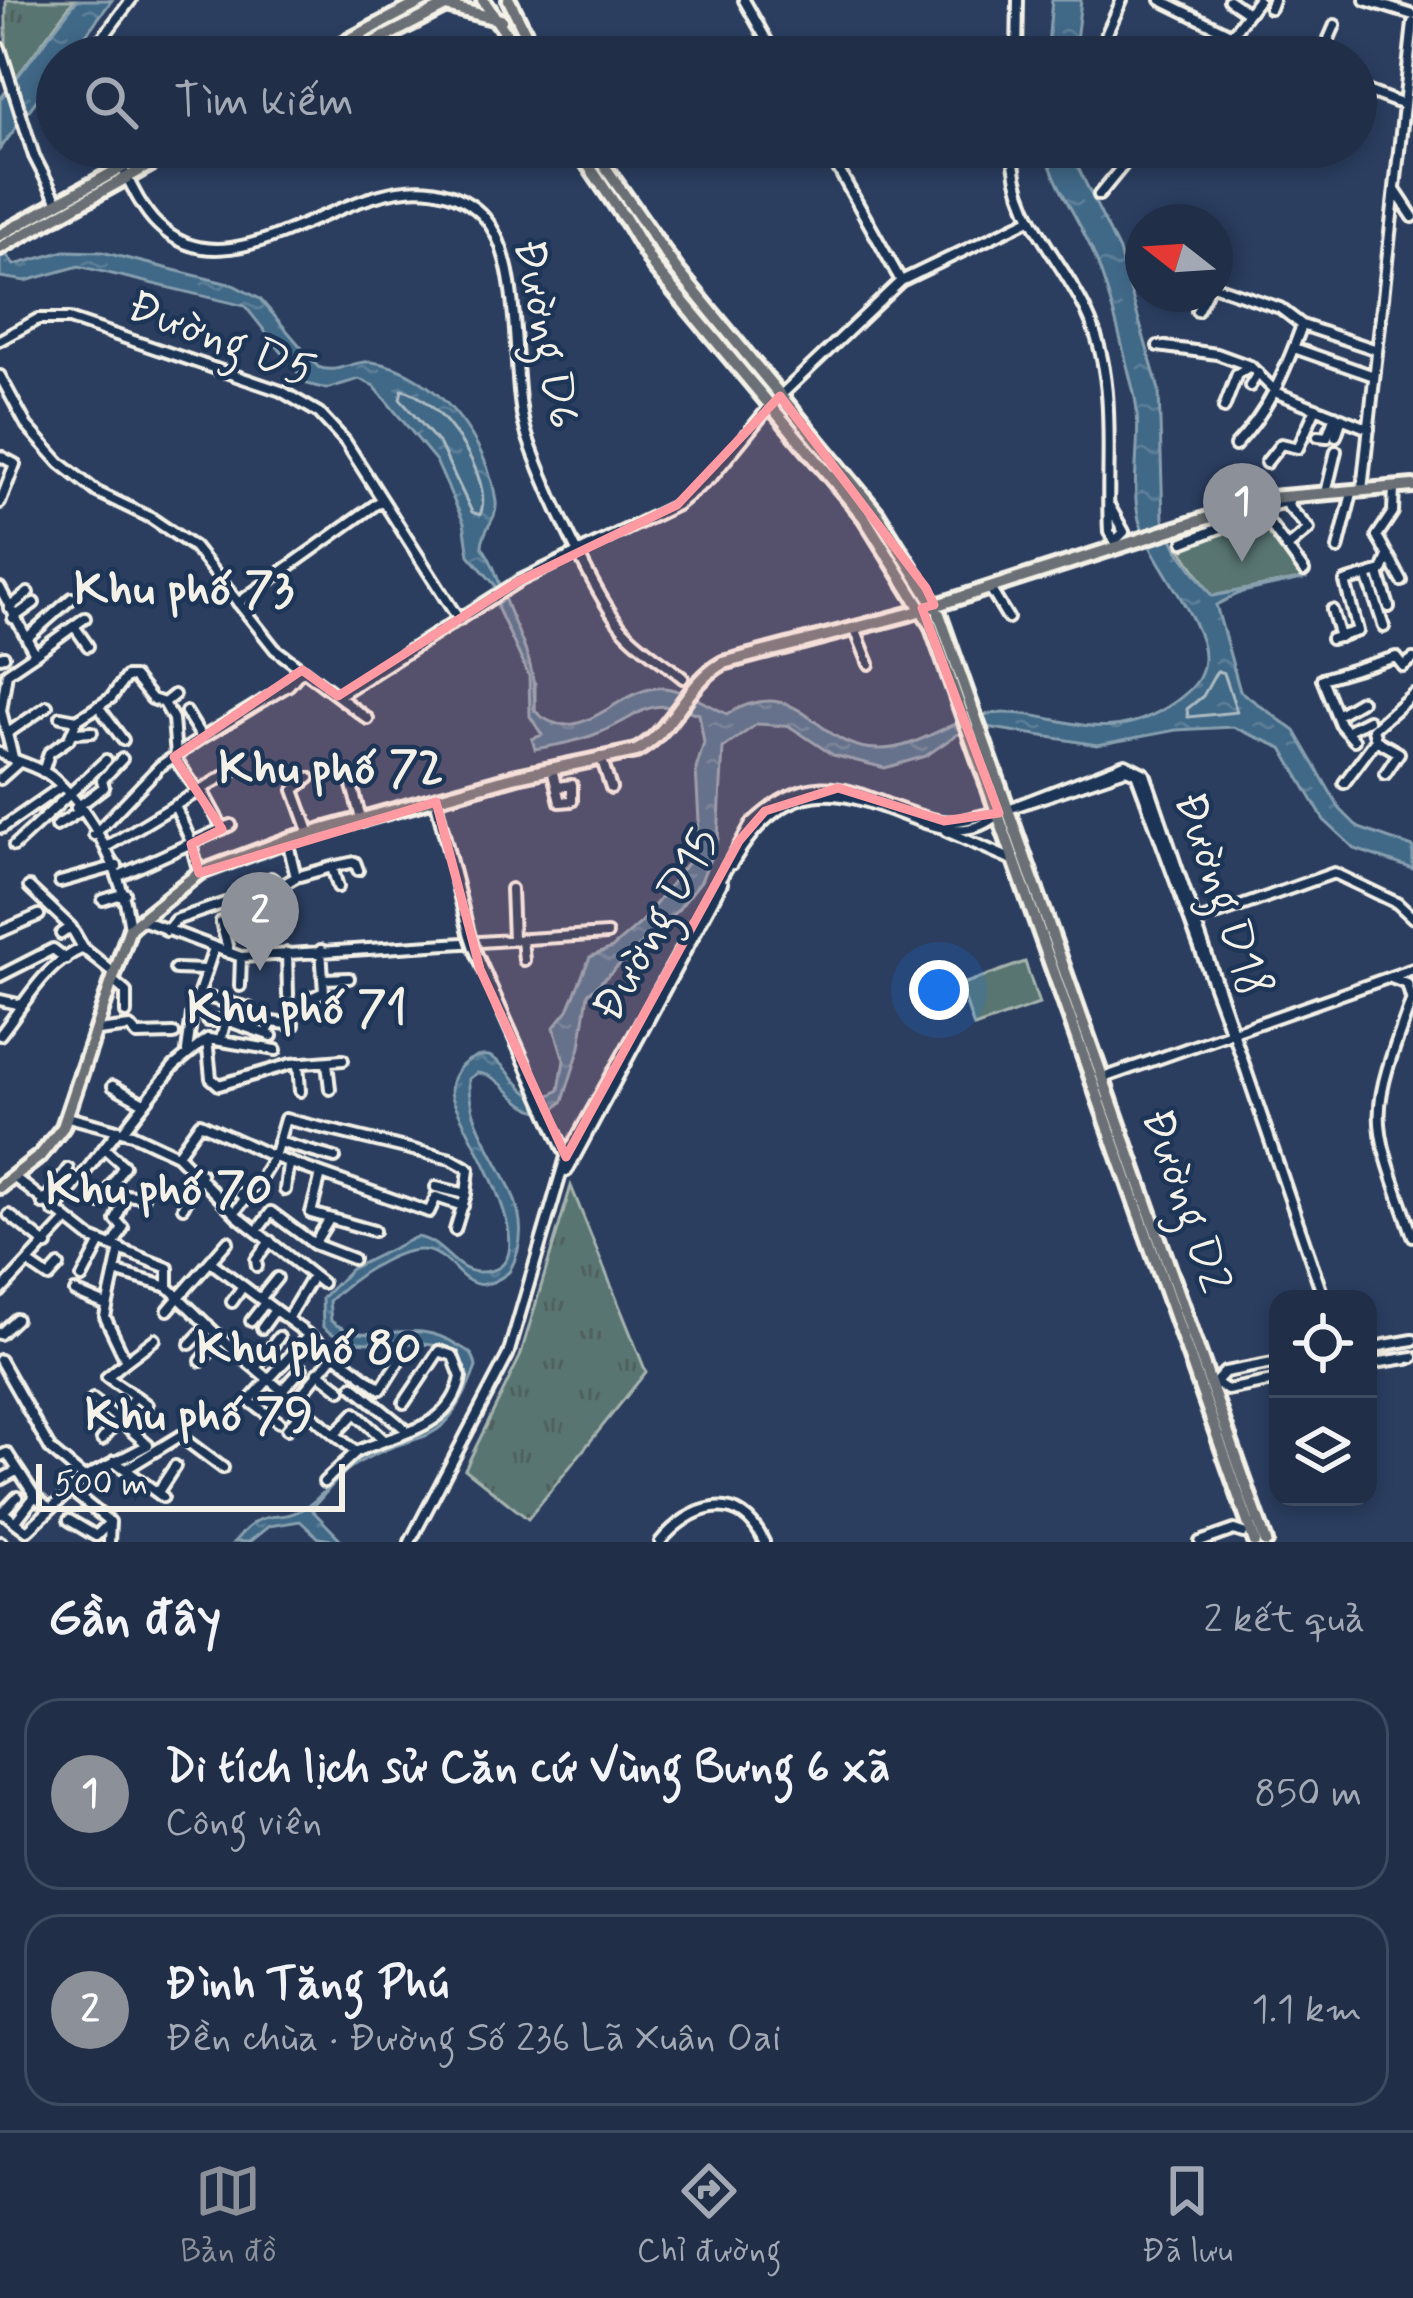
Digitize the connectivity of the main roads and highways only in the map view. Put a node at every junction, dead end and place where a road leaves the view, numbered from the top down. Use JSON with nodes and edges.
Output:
{"nodes":[{"id":1,"x":425,"y":0,"type":"edge"},
{"id":2,"x":483,"y":0,"type":"edge"},
{"id":3,"x":509,"y":0,"type":"edge"},
{"id":4,"x":519,"y":0,"type":"edge"},
{"id":5,"x":449,"y":4,"type":"edge"},
{"id":6,"x":515,"y":17,"type":"junction"},
{"id":7,"x":501,"y":20,"type":"junction"},
{"id":8,"x":358,"y":36,"type":"edge"},
{"id":9,"x":384,"y":36,"type":"edge"},
{"id":10,"x":510,"y":36,"type":"edge"},
{"id":11,"x":525,"y":36,"type":"edge"},
{"id":12,"x":129,"y":168,"type":"edge"},
{"id":13,"x":131,"y":168,"type":"edge"},
{"id":14,"x":588,"y":168,"type":"edge"},
{"id":15,"x":604,"y":168,"type":"edge"},
{"id":16,"x":126,"y":171,"type":"junction"},
{"id":17,"x":616,"y":192,"type":"junction"},
{"id":18,"x":627,"y":211,"type":"junction"},
{"id":19,"x":9,"y":237,"type":"edge"},
{"id":20,"x":0,"y":249,"type":"edge"},
{"id":21,"x":682,"y":287,"type":"junction"},
{"id":22,"x":696,"y":305,"type":"junction"},
{"id":23,"x":760,"y":383,"type":"junction"},
{"id":24,"x":780,"y":396,"type":"junction"},
{"id":25,"x":770,"y":406,"type":"junction"},
{"id":26,"x":1413,"y":486,"type":"edge"},
{"id":27,"x":931,"y":611,"type":"junction"},
{"id":28,"x":1022,"y":866,"type":"junction"},
{"id":29,"x":0,"y":1187,"type":"edge"},
{"id":30,"x":1211,"y":1386,"type":"junction"},
{"id":31,"x":1256,"y":1536,"type":"edge"}],
"edges":[{"from":1,"to":8,"type":"main road"},
{"from":2,"to":7,"type":"main road"},
{"from":3,"to":6,"type":"main road"},
{"from":4,"to":6,"type":"main road"},
{"from":5,"to":7,"type":"main road"},
{"from":5,"to":9,"type":"main road"},
{"from":6,"to":11,"type":"main road"},
{"from":7,"to":10,"type":"main road"},
{"from":12,"to":16,"type":"main road"},
{"from":13,"to":16,"type":"main road"},
{"from":14,"to":17,"type":"main road","name":"Đường D2"},
{"from":15,"to":17,"type":"main road","name":"Đường D2"},
{"from":16,"to":19,"type":"main road"},
{"from":16,"to":19,"type":"main road"},
{"from":17,"to":18,"type":"main road","name":"Đường D2"},
{"from":18,"to":21,"type":"main road","name":"Đường D2"},
{"from":18,"to":21,"type":"main road","name":"Đường D2"},
{"from":19,"to":20,"type":"main road"},
{"from":21,"to":22,"type":"main road","name":"Đường D2"},
{"from":22,"to":23,"type":"main road","name":"Đường D2"},
{"from":22,"to":23,"type":"main road","name":"Đường D2"},
{"from":23,"to":24,"type":"main road","name":"Đường D2"},
{"from":23,"to":25,"type":"main road","name":"Đường D2"},
{"from":24,"to":25,"type":"main road"},
{"from":24,"to":27,"type":"main road","name":"Đường D2"},
{"from":25,"to":27,"type":"main road","name":"Đường D2"},
{"from":26,"to":27,"type":"main road"},
{"from":27,"to":28,"type":"main road","name":"Đường D2"},
{"from":27,"to":29,"type":"main road"},
{"from":28,"to":30,"type":"main road","name":"Đường D2"},
{"from":28,"to":30,"type":"main road","name":"Đường D2"},
{"from":30,"to":31,"type":"main road","name":"Đường D2"},
{"from":30,"to":31,"type":"main road","name":"Đường D2"}]}
